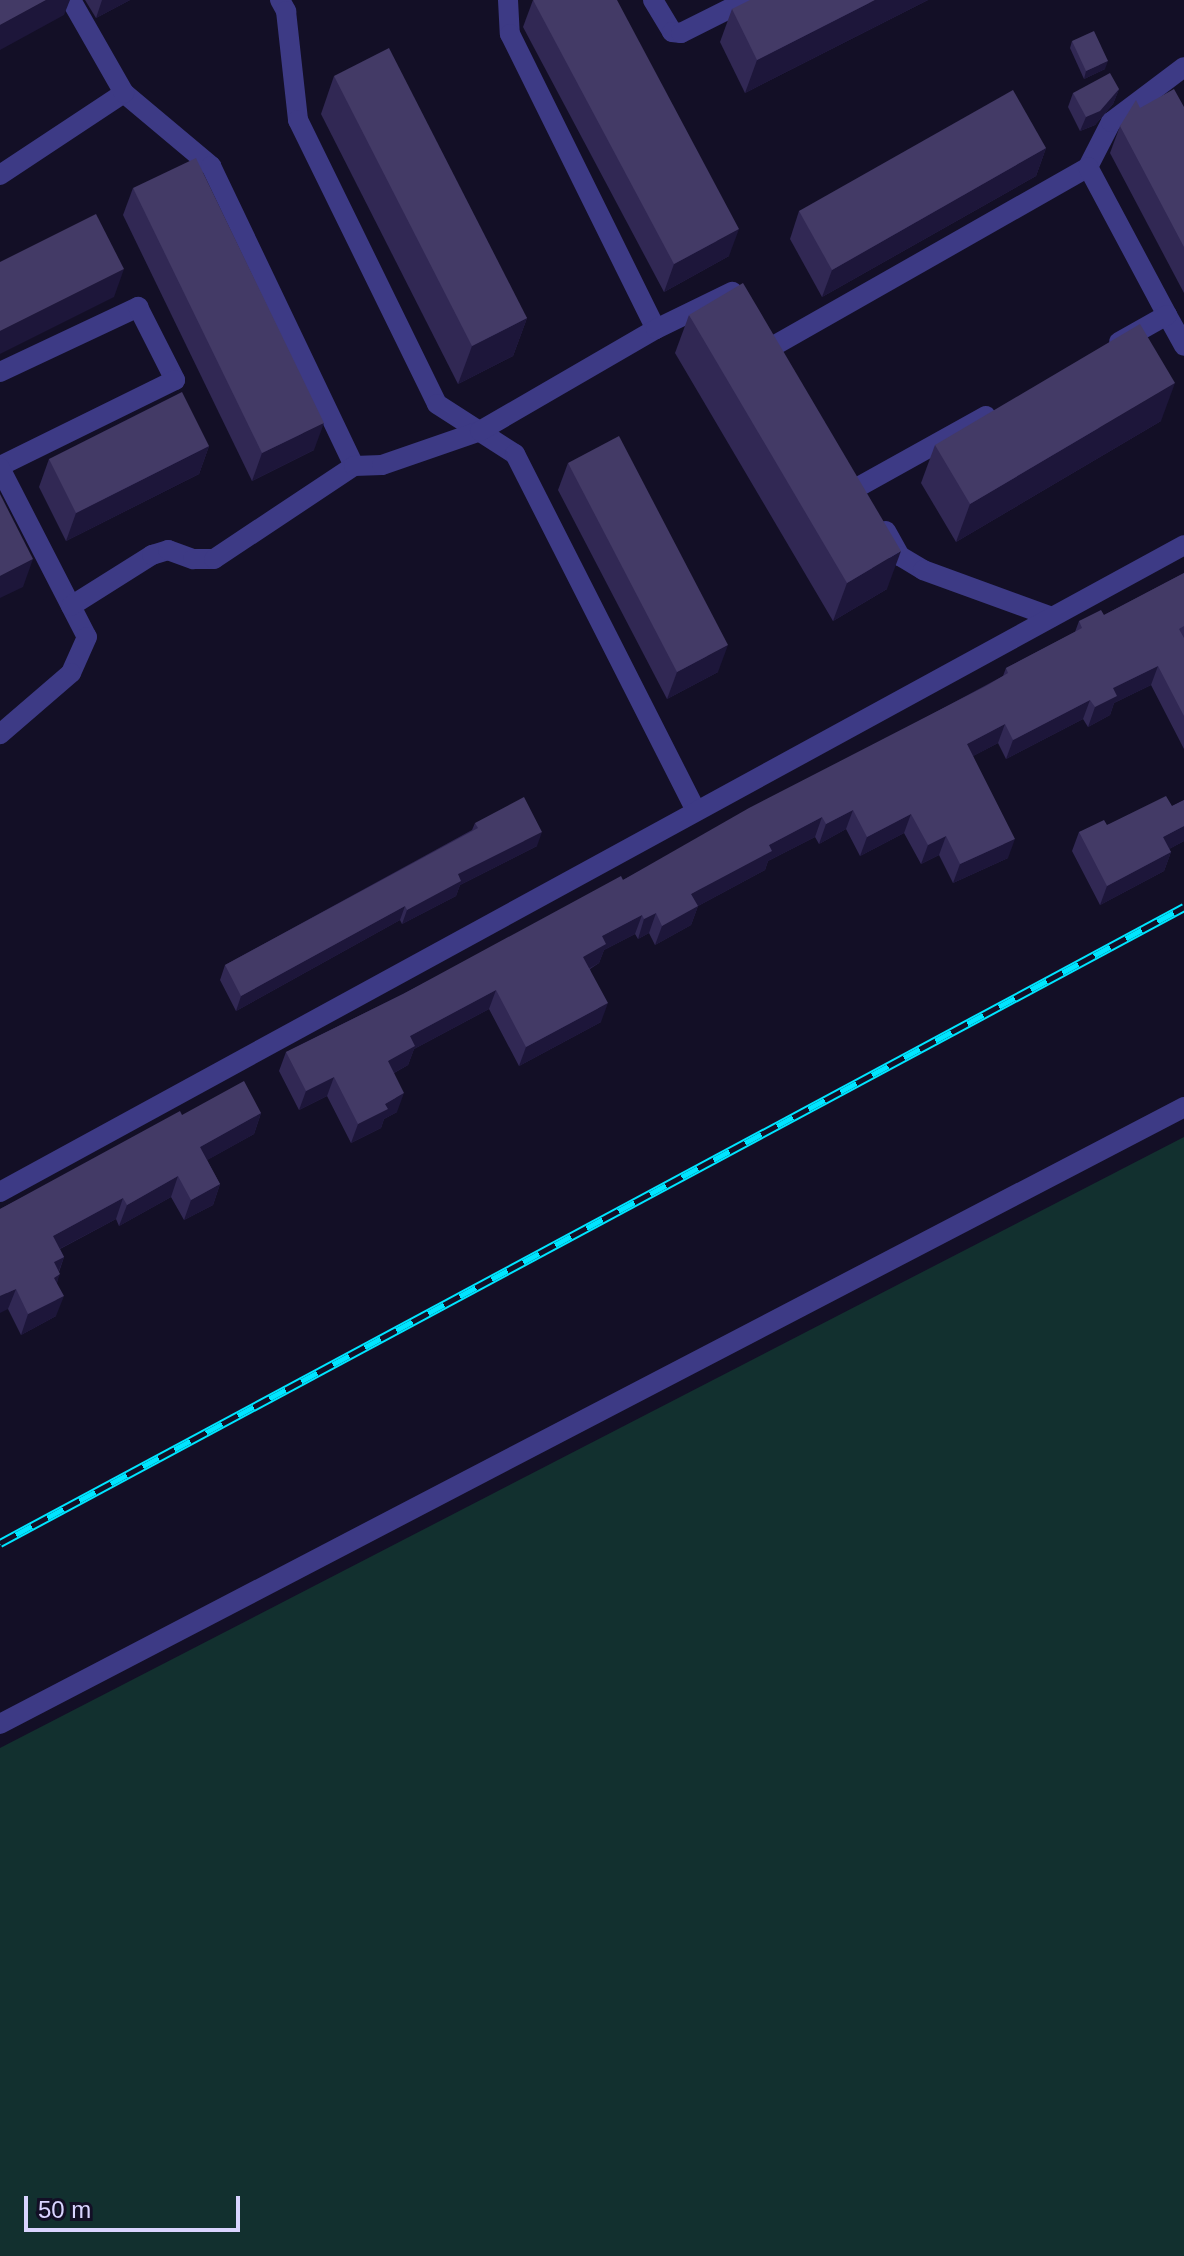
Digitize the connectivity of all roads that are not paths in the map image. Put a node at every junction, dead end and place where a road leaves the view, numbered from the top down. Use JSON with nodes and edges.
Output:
{"nodes":[{"id":1,"x":71,"y":0,"type":"edge"},
{"id":2,"x":508,"y":0,"type":"edge"},
{"id":3,"x":653,"y":0,"type":"edge"},
{"id":4,"x":747,"y":0,"type":"edge"},
{"id":5,"x":284,"y":1,"type":"edge"},
{"id":6,"x":1184,"y":67,"type":"edge"},
{"id":7,"x":124,"y":93,"type":"junction"},
{"id":8,"x":1088,"y":167,"type":"junction"},
{"id":9,"x":0,"y":175,"type":"edge"},
{"id":10,"x":750,"y":298,"type":"edge"},
{"id":11,"x":1167,"y":315,"type":"junction"},
{"id":12,"x":763,"y":321,"type":"edge"},
{"id":13,"x":656,"y":329,"type":"junction"},
{"id":14,"x":1184,"y":346,"type":"edge"},
{"id":15,"x":1098,"y":354,"type":"edge"},
{"id":16,"x":0,"y":372,"type":"edge"},
{"id":17,"x":1000,"y":408,"type":"edge"},
{"id":18,"x":480,"y":431,"type":"junction"},
{"id":19,"x":354,"y":466,"type":"junction"},
{"id":20,"x":0,"y":467,"type":"edge"},
{"id":21,"x":1184,"y":545,"type":"edge"},
{"id":22,"x":71,"y":606,"type":"junction"},
{"id":23,"x":1052,"y":617,"type":"junction"},
{"id":24,"x":0,"y":734,"type":"edge"},
{"id":25,"x":696,"y":811,"type":"junction"},
{"id":26,"x":1184,"y":1107,"type":"edge"},
{"id":27,"x":0,"y":1192,"type":"edge"},
{"id":28,"x":0,"y":1724,"type":"edge"}],
"edges":[{"from":1,"to":7,"type":"street"},
{"from":2,"to":13,"type":"street"},
{"from":3,"to":4,"type":"street"},
{"from":5,"to":18,"type":"street"},
{"from":6,"to":8,"type":"street"},
{"from":7,"to":9,"type":"street"},
{"from":7,"to":19,"type":"street"},
{"from":8,"to":11,"type":"street"},
{"from":8,"to":12,"type":"street"},
{"from":10,"to":13,"type":"street"},
{"from":11,"to":14,"type":"street"},
{"from":11,"to":15,"type":"street"},
{"from":13,"to":18,"type":"street"},
{"from":16,"to":20,"type":"street"},
{"from":17,"to":23,"type":"street"},
{"from":18,"to":19,"type":"street"},
{"from":18,"to":25,"type":"street"},
{"from":19,"to":22,"type":"street"},
{"from":20,"to":22,"type":"street"},
{"from":21,"to":23,"type":"street"},
{"from":22,"to":24,"type":"street"},
{"from":23,"to":25,"type":"street"},
{"from":25,"to":27,"type":"street"},
{"from":26,"to":28,"type":"street"}]}
